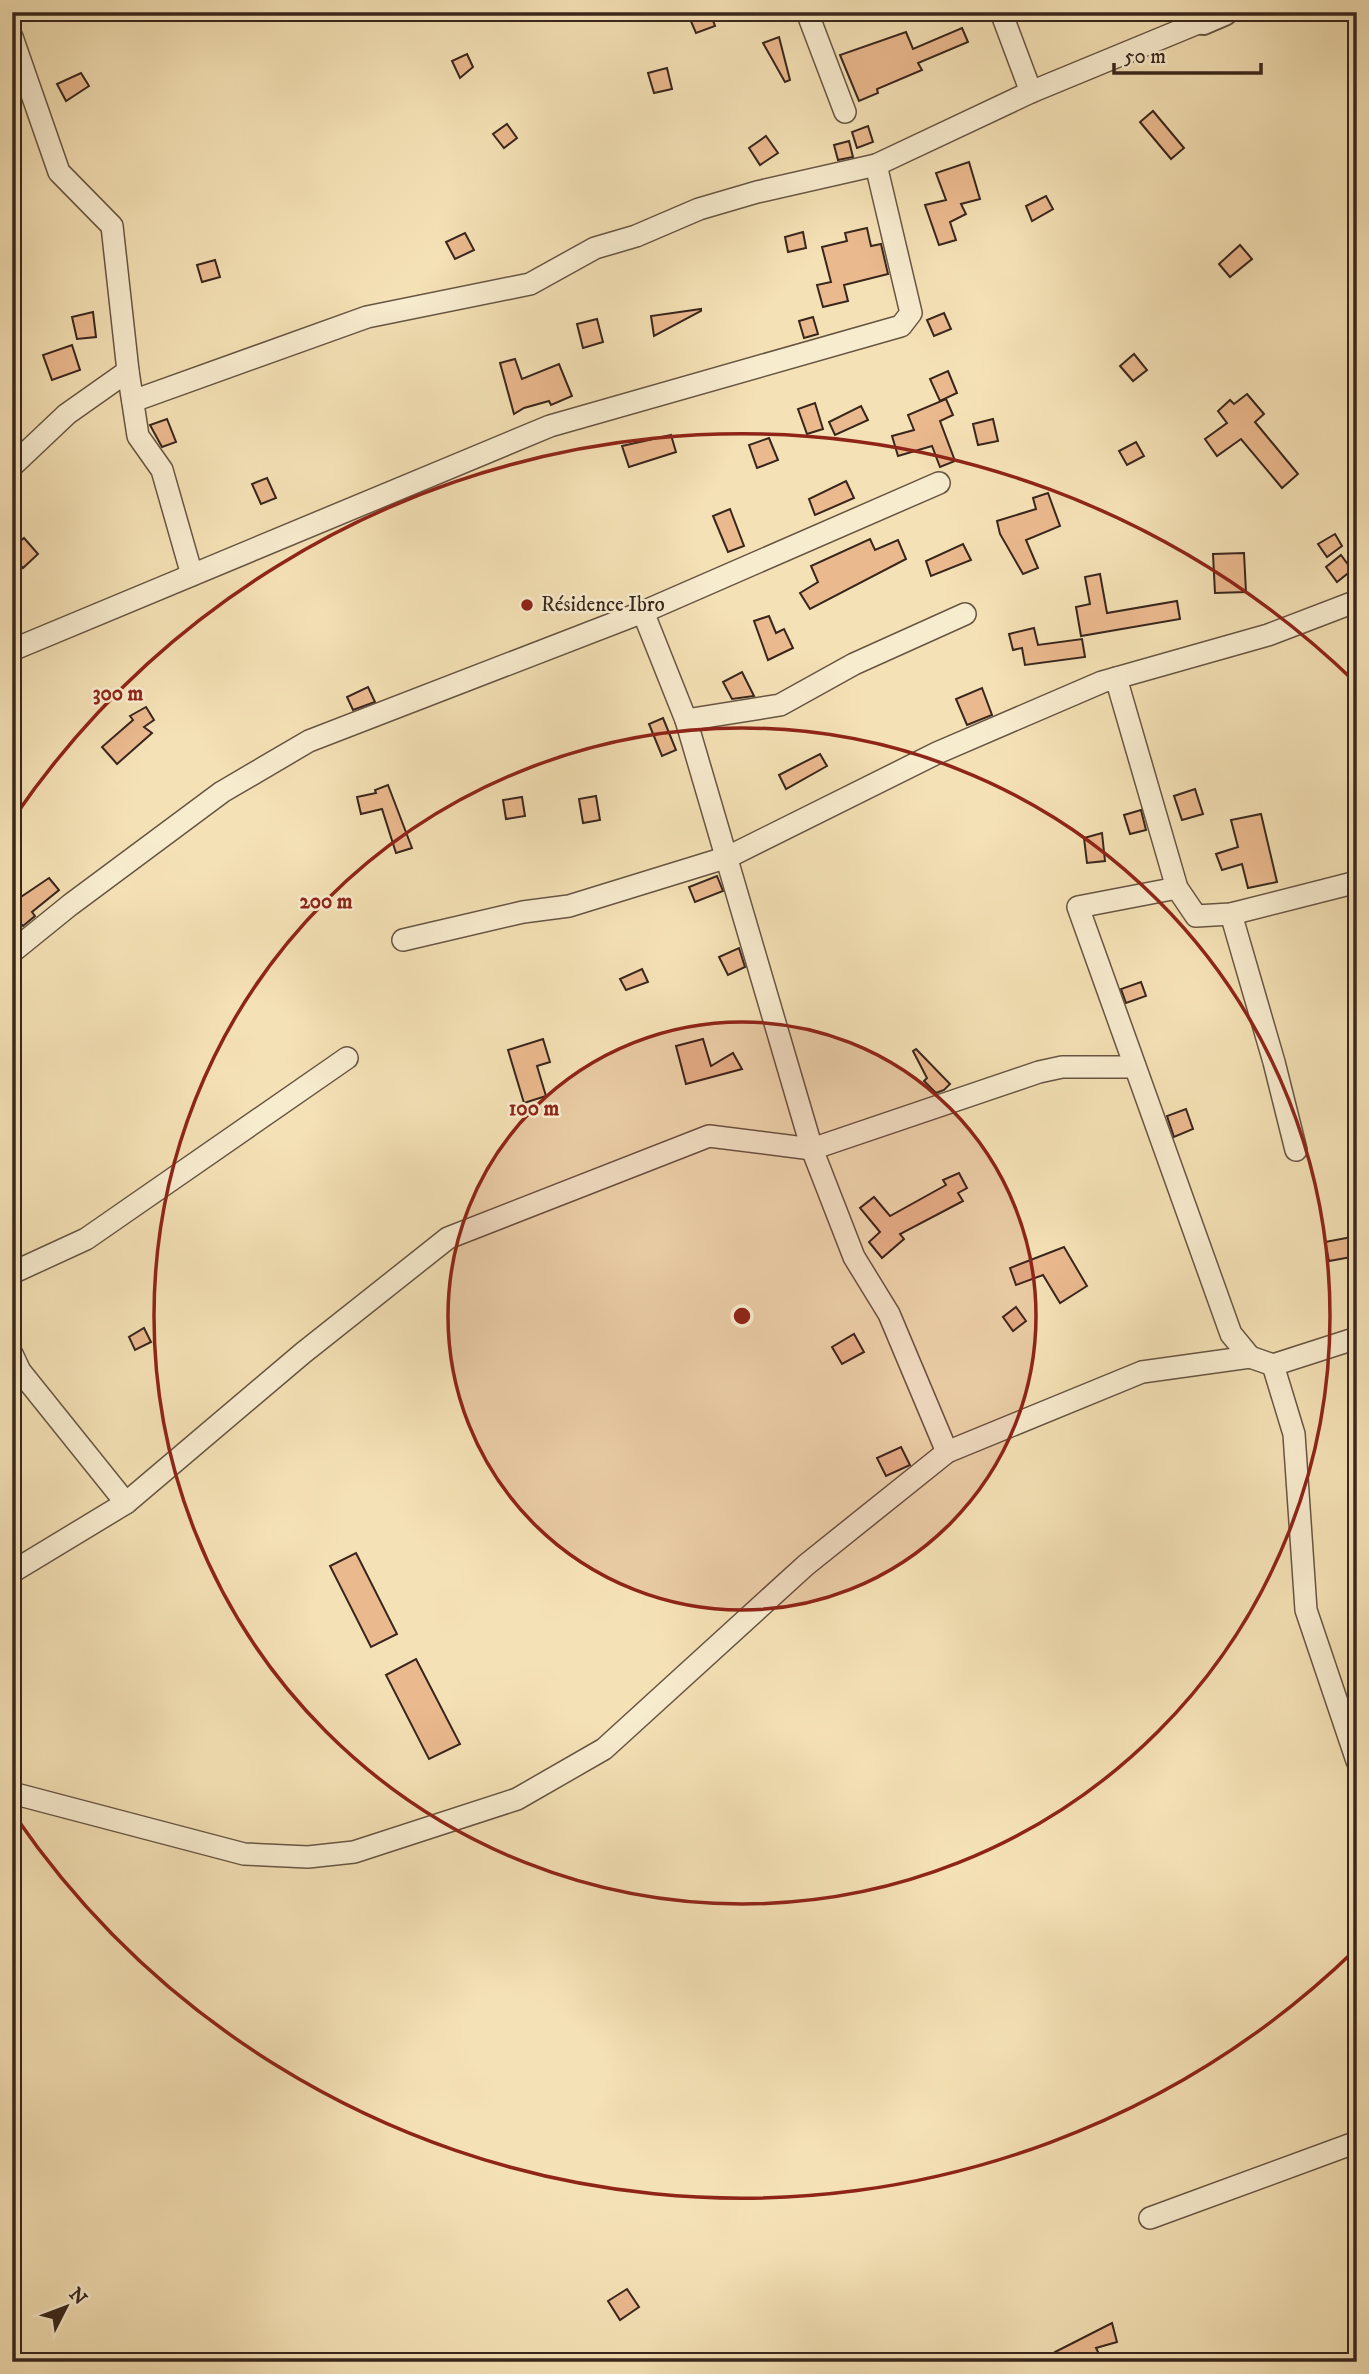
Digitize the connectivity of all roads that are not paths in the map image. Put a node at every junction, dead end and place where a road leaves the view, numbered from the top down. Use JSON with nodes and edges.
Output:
{"nodes":[{"id":1,"x":807,"y":12,"type":"edge"},
{"id":2,"x":1002,"y":12,"type":"edge"},
{"id":3,"x":1209,"y":15,"type":"edge"},
{"id":4,"x":12,"y":37,"type":"edge"},
{"id":5,"x":1031,"y":92,"type":"junction"},
{"id":6,"x":845,"y":112,"type":"dead end"},
{"id":7,"x":876,"y":165,"type":"junction"},
{"id":8,"x":128,"y":371,"type":"junction"},
{"id":9,"x":133,"y":401,"type":"junction"},
{"id":10,"x":12,"y":466,"type":"edge"},
{"id":11,"x":939,"y":483,"type":"dead end"},
{"id":12,"x":192,"y":575,"type":"junction"},
{"id":13,"x":1357,"y":601,"type":"edge"},
{"id":14,"x":643,"y":612,"type":"junction"},
{"id":15,"x":965,"y":614,"type":"dead end"},
{"id":16,"x":12,"y":650,"type":"edge"},
{"id":17,"x":1116,"y":678,"type":"junction"},
{"id":18,"x":686,"y":720,"type":"junction"},
{"id":19,"x":728,"y":857,"type":"junction"},
{"id":20,"x":1357,"y":883,"type":"edge"},
{"id":21,"x":1177,"y":888,"type":"junction"},
{"id":22,"x":1231,"y":914,"type":"junction"},
{"id":23,"x":403,"y":940,"type":"dead end"},
{"id":24,"x":12,"y":952,"type":"edge"},
{"id":25,"x":347,"y":1058,"type":"dead end"},
{"id":26,"x":1135,"y":1067,"type":"junction"},
{"id":27,"x":812,"y":1149,"type":"junction"},
{"id":28,"x":1296,"y":1150,"type":"dead end"},
{"id":29,"x":12,"y":1273,"type":"edge"},
{"id":30,"x":1357,"y":1338,"type":"edge"},
{"id":31,"x":12,"y":1354,"type":"edge"},
{"id":32,"x":1250,"y":1357,"type":"junction"},
{"id":33,"x":1273,"y":1366,"type":"junction"},
{"id":34,"x":947,"y":1452,"type":"junction"},
{"id":35,"x":126,"y":1503,"type":"junction"},
{"id":36,"x":12,"y":1572,"type":"edge"},
{"id":37,"x":1357,"y":1761,"type":"edge"},
{"id":38,"x":12,"y":1793,"type":"edge"},
{"id":39,"x":1357,"y":2142,"type":"edge"},
{"id":40,"x":1150,"y":2218,"type":"dead end"}],
"edges":[{"from":1,"to":6,"type":"street"},
{"from":2,"to":5,"type":"street"},
{"from":3,"to":5,"type":"street"},
{"from":4,"to":8,"type":"street"},
{"from":5,"to":7,"type":"street"},
{"from":7,"to":9,"type":"street"},
{"from":7,"to":12,"type":"street"},
{"from":8,"to":9,"type":"street"},
{"from":8,"to":10,"type":"street"},
{"from":9,"to":12,"type":"street"},
{"from":11,"to":14,"type":"street"},
{"from":12,"to":16,"type":"street"},
{"from":13,"to":17,"type":"street"},
{"from":14,"to":18,"type":"street"},
{"from":14,"to":24,"type":"street"},
{"from":15,"to":18,"type":"street"},
{"from":17,"to":19,"type":"street"},
{"from":17,"to":21,"type":"street"},
{"from":18,"to":19,"type":"street"},
{"from":19,"to":23,"type":"street"},
{"from":19,"to":27,"type":"street"},
{"from":20,"to":22,"type":"street"},
{"from":21,"to":22,"type":"street"},
{"from":21,"to":26,"type":"street"},
{"from":22,"to":28,"type":"street"},
{"from":25,"to":29,"type":"street"},
{"from":26,"to":27,"type":"street"},
{"from":26,"to":32,"type":"street"},
{"from":27,"to":34,"type":"street"},
{"from":27,"to":35,"type":"street"},
{"from":30,"to":33,"type":"street"},
{"from":31,"to":35,"type":"street"},
{"from":32,"to":33,"type":"street"},
{"from":32,"to":34,"type":"street"},
{"from":33,"to":37,"type":"street"},
{"from":34,"to":38,"type":"street"},
{"from":35,"to":36,"type":"street"},
{"from":39,"to":40,"type":"street"}]}
